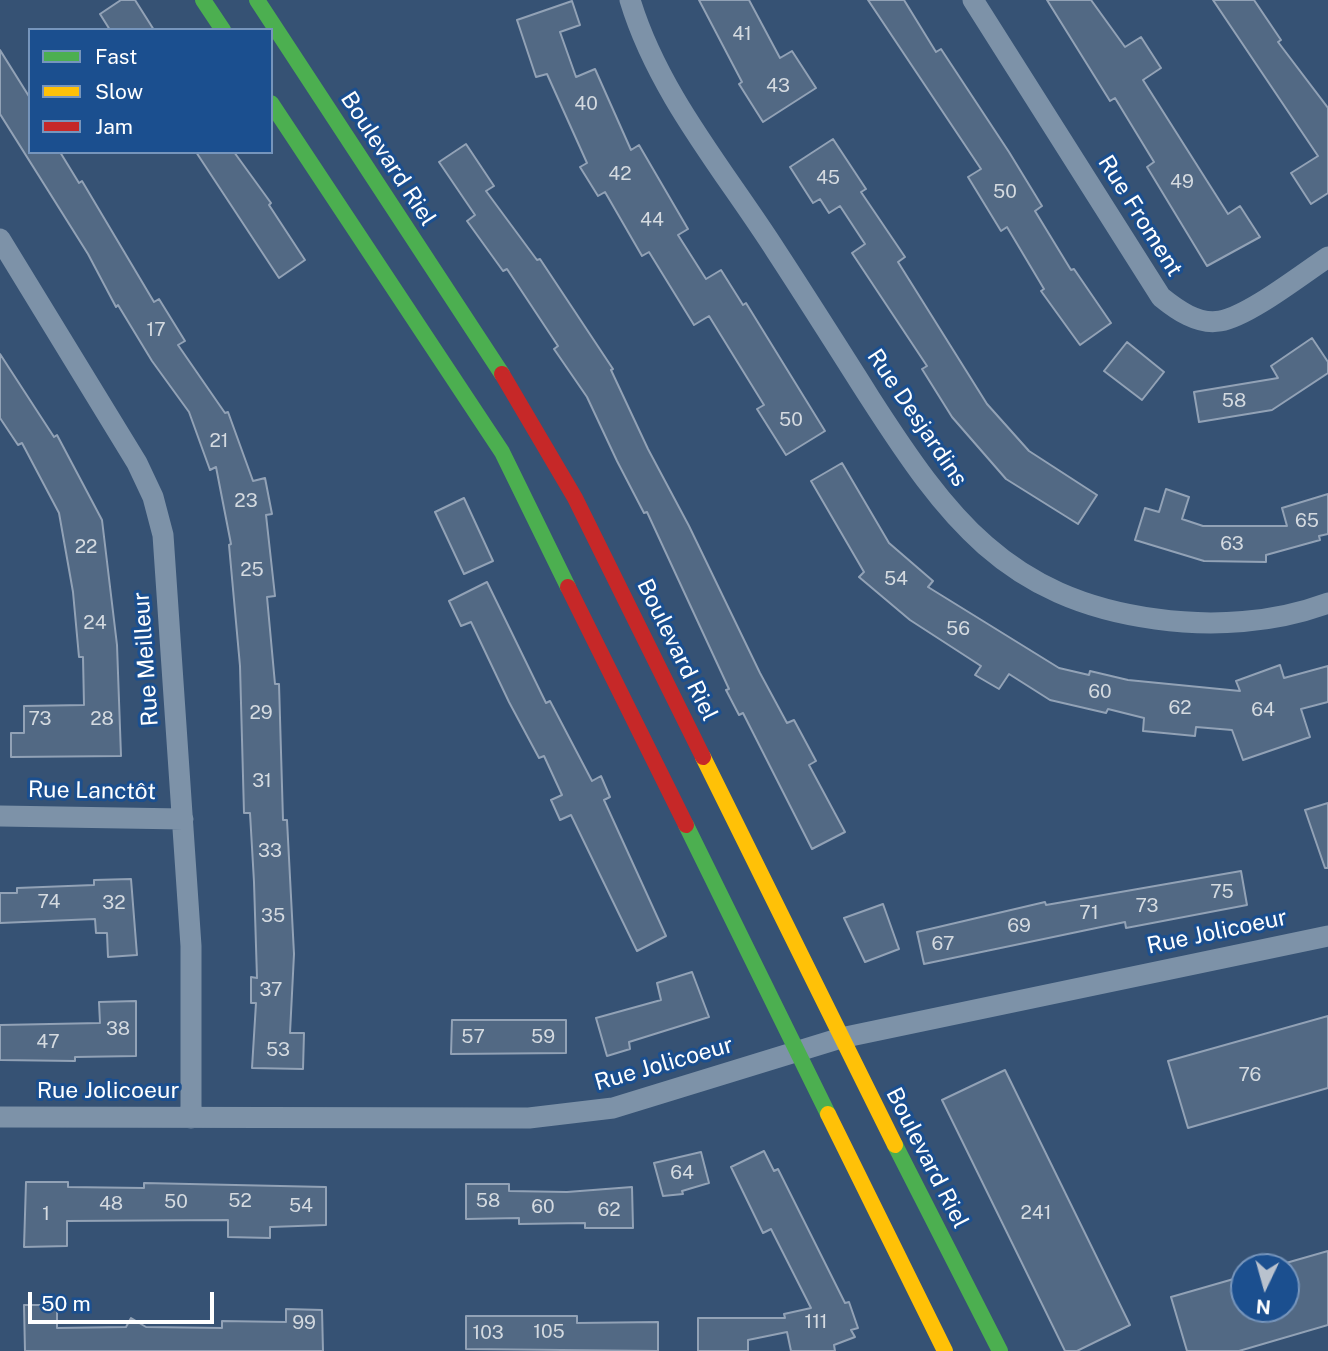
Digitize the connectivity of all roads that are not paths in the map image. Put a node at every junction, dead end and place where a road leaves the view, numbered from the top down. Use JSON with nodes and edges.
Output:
{"nodes":[{"id":1,"x":203,"y":0,"type":"edge"},
{"id":2,"x":257,"y":0,"type":"edge"},
{"id":3,"x":630,"y":0,"type":"edge"},
{"id":4,"x":973,"y":0,"type":"edge"},
{"id":5,"x":222,"y":28,"type":"edge"},
{"id":6,"x":273,"y":106,"type":"edge"},
{"id":7,"x":0,"y":239,"type":"edge"},
{"id":8,"x":1328,"y":257,"type":"edge"},
{"id":9,"x":477,"y":374,"type":"junction"},
{"id":10,"x":1328,"y":603,"type":"edge"},
{"id":11,"x":0,"y":816,"type":"edge"},
{"id":12,"x":183,"y":819,"type":"junction"},
{"id":13,"x":1328,"y":936,"type":"edge"},
{"id":14,"x":841,"y":1038,"type":"junction"},
{"id":15,"x":797,"y":1053,"type":"junction"},
{"id":16,"x":0,"y":1117,"type":"edge"},
{"id":17,"x":191,"y":1118,"type":"junction"},
{"id":18,"x":945,"y":1351,"type":"edge"},
{"id":19,"x":1000,"y":1351,"type":"edge"}],
"edges":[{"from":1,"to":5,"type":"street"},
{"from":2,"to":9,"type":"street","name":"Boulevard Riel"},
{"from":3,"to":10,"type":"street","name":"Rue Desjardins"},
{"from":4,"to":8,"type":"street","name":"Rue Froment"},
{"from":6,"to":9,"type":"street","name":"Boulevard Riel"},
{"from":7,"to":12,"type":"street","name":"Rue Meilleur"},
{"from":9,"to":14,"type":"street","name":"Boulevard Riel"},
{"from":9,"to":15,"type":"street","name":"Boulevard Riel"},
{"from":11,"to":12,"type":"street","name":"Rue Lanctôt"},
{"from":12,"to":17,"type":"street","name":"Rue Meilleur"},
{"from":13,"to":14,"type":"street","name":"Rue Jolicoeur"},
{"from":14,"to":15,"type":"street","name":"Rue Jolicoeur"},
{"from":14,"to":19,"type":"street","name":"Boulevard Riel"},
{"from":15,"to":17,"type":"street","name":"Rue Jolicoeur"},
{"from":15,"to":18,"type":"street","name":"Boulevard Riel"},
{"from":16,"to":17,"type":"street","name":"Rue Jolicoeur"}]}
